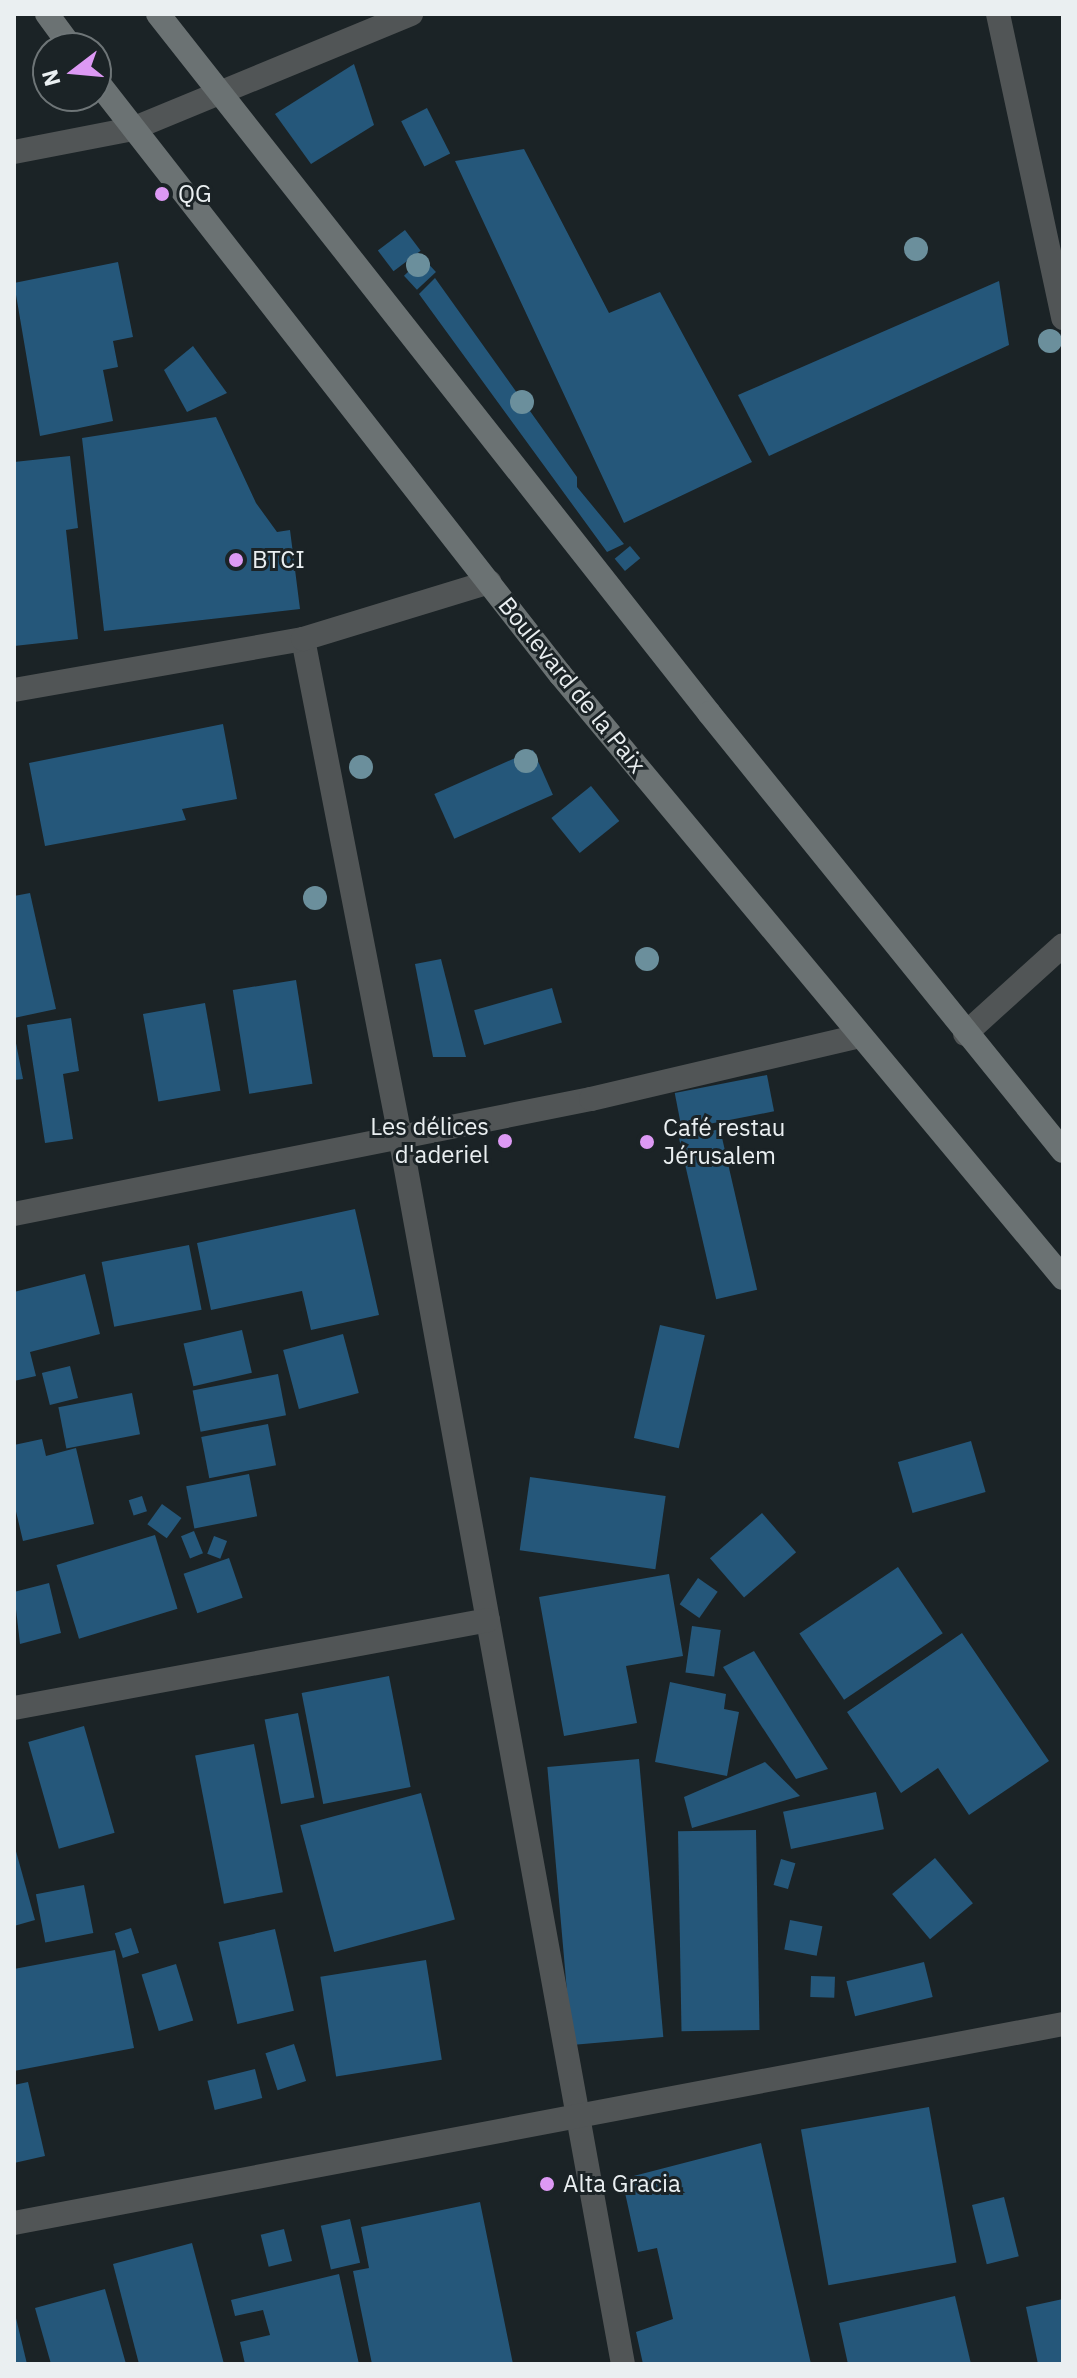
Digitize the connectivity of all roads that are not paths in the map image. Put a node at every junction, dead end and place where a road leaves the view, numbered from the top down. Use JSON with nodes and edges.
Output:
{"nodes":[{"id":1,"x":47,"y":14,"type":"edge"},
{"id":2,"x":158,"y":14,"type":"edge"},
{"id":3,"x":411,"y":14,"type":"edge"},
{"id":4,"x":998,"y":14,"type":"edge"},
{"id":5,"x":373,"y":22,"type":"edge"},
{"id":6,"x":60,"y":32,"type":"edge"},
{"id":7,"x":217,"y":95,"type":"junction"},
{"id":8,"x":112,"y":102,"type":"edge"},
{"id":9,"x":132,"y":129,"type":"junction"},
{"id":10,"x":14,"y":152,"type":"edge"},
{"id":11,"x":1063,"y":318,"type":"edge"},
{"id":12,"x":490,"y":582,"type":"junction"},
{"id":13,"x":303,"y":639,"type":"junction"},
{"id":14,"x":14,"y":690,"type":"edge"},
{"id":15,"x":1063,"y":945,"type":"edge"},
{"id":16,"x":965,"y":1034,"type":"junction"},
{"id":17,"x":859,"y":1036,"type":"junction"},
{"id":18,"x":400,"y":1136,"type":"junction"},
{"id":19,"x":1063,"y":1151,"type":"edge"},
{"id":20,"x":14,"y":1214,"type":"edge"},
{"id":21,"x":1063,"y":1278,"type":"edge"},
{"id":22,"x":488,"y":1620,"type":"junction"},
{"id":23,"x":14,"y":1708,"type":"edge"},
{"id":24,"x":1063,"y":2024,"type":"edge"},
{"id":25,"x":579,"y":2119,"type":"junction"},
{"id":26,"x":14,"y":2223,"type":"edge"},
{"id":27,"x":623,"y":2364,"type":"edge"}],
"edges":[{"from":1,"to":6,"type":"main road"},
{"from":2,"to":7,"type":"main road"},
{"from":3,"to":5,"type":"street"},
{"from":4,"to":11,"type":"street"},
{"from":5,"to":7,"type":"street"},
{"from":7,"to":9,"type":"street"},
{"from":7,"to":16,"type":"main road"},
{"from":8,"to":9,"type":"main road","name":"Boulevard de la Paix"},
{"from":9,"to":10,"type":"street"},
{"from":9,"to":12,"type":"main road","name":"Boulevard de la Paix"},
{"from":12,"to":13,"type":"street"},
{"from":12,"to":17,"type":"main road","name":"Boulevard de la Paix"},
{"from":13,"to":14,"type":"street"},
{"from":13,"to":18,"type":"street"},
{"from":15,"to":16,"type":"street"},
{"from":16,"to":19,"type":"main road"},
{"from":17,"to":18,"type":"street"},
{"from":17,"to":21,"type":"main road","name":"Boulevard de la Paix"},
{"from":18,"to":20,"type":"street"},
{"from":18,"to":22,"type":"street"},
{"from":22,"to":23,"type":"street"},
{"from":22,"to":25,"type":"street"},
{"from":24,"to":25,"type":"street"},
{"from":25,"to":26,"type":"street"},
{"from":25,"to":27,"type":"street"}]}
